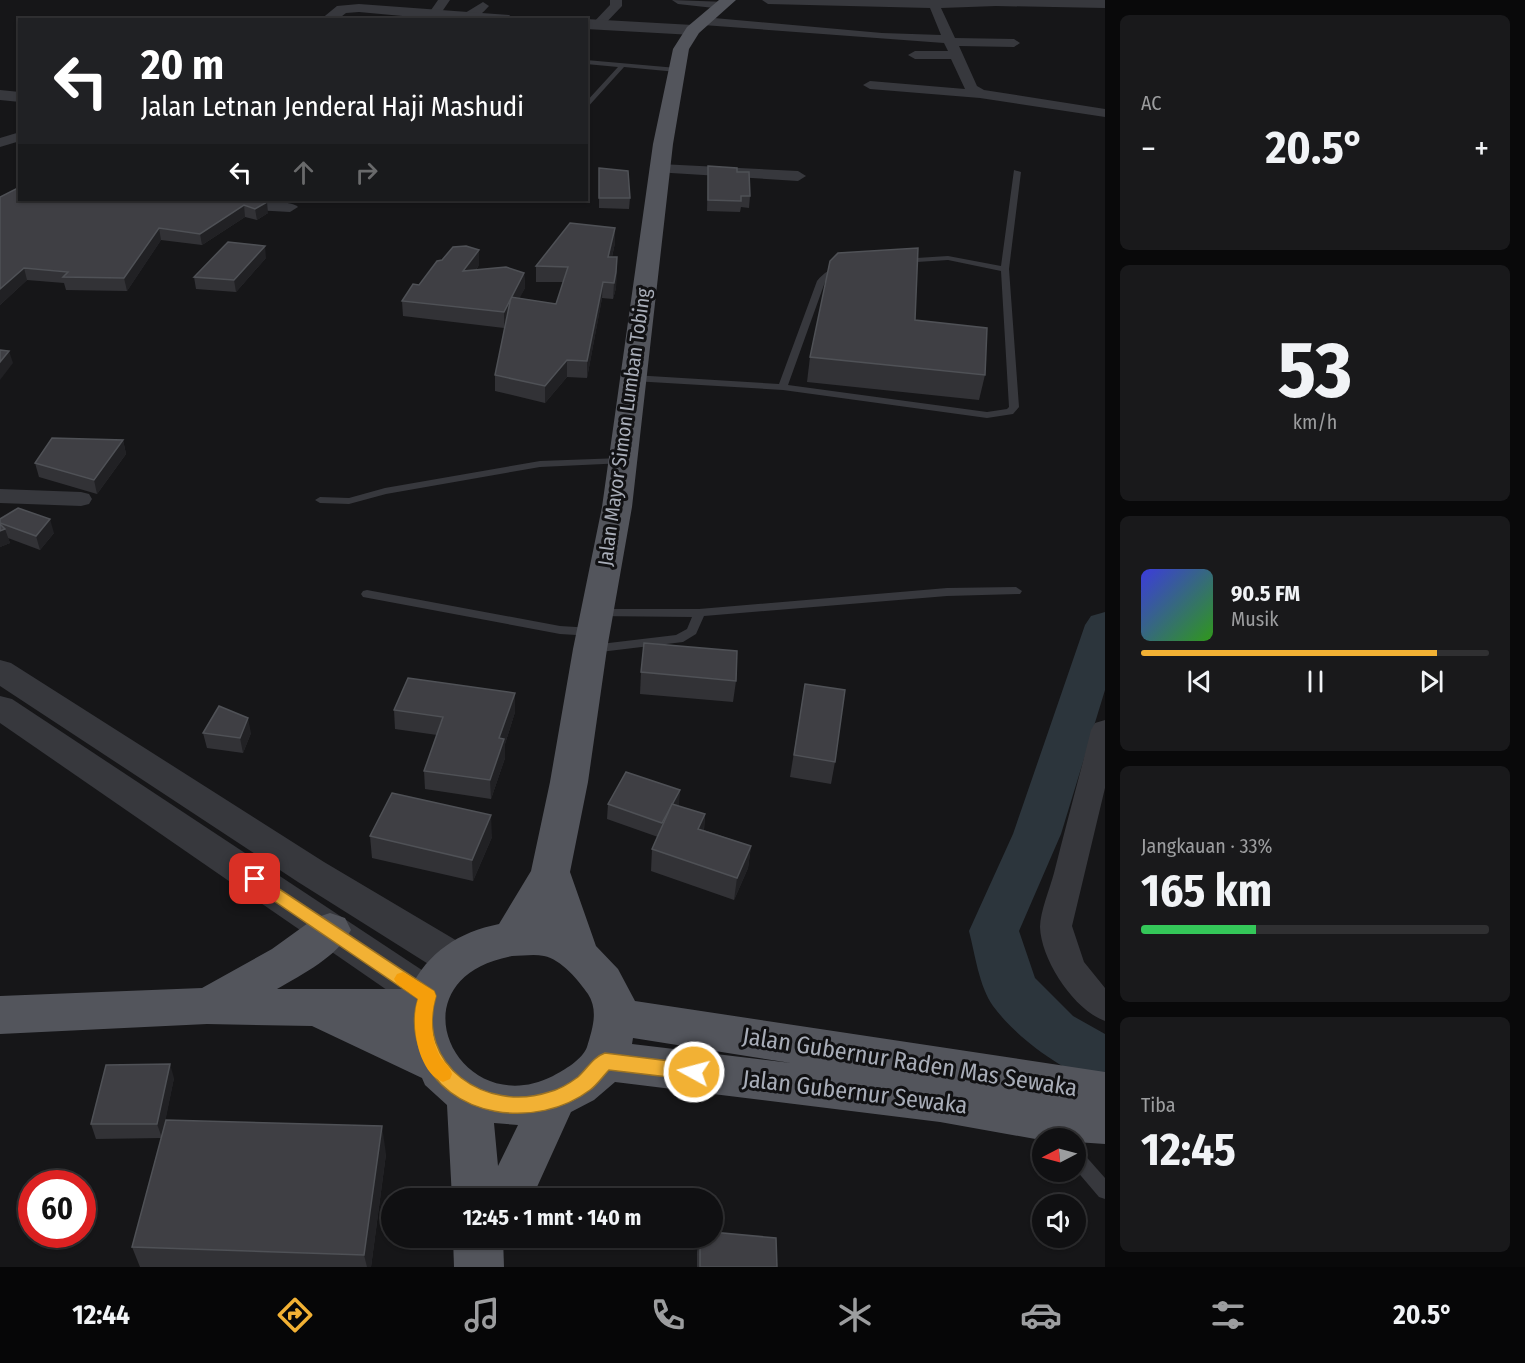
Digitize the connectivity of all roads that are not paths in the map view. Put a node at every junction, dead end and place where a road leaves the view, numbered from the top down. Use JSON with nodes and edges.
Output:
{"nodes":[{"id":1,"x":616,"y":0,"type":"edge"},
{"id":2,"x":678,"y":0,"type":"edge"},
{"id":3,"x":768,"y":0,"type":"edge"},
{"id":4,"x":344,"y":4,"type":"edge"},
{"id":5,"x":1105,"y":4,"type":"edge"},
{"id":6,"x":934,"y":5,"type":"junction"},
{"id":7,"x":440,"y":6,"type":"edge"},
{"id":8,"x":483,"y":6,"type":"dead end"},
{"id":9,"x":712,"y":14,"type":"edge"},
{"id":10,"x":469,"y":16,"type":"junction"},
{"id":11,"x":329,"y":18,"type":"edge"},
{"id":12,"x":488,"y":18,"type":"edge"},
{"id":13,"x":592,"y":24,"type":"edge"},
{"id":14,"x":949,"y":40,"type":"junction"},
{"id":15,"x":1014,"y":43,"type":"dead end"},
{"id":16,"x":915,"y":55,"type":"dead end"},
{"id":17,"x":956,"y":55,"type":"junction"},
{"id":18,"x":588,"y":62,"type":"edge"},
{"id":19,"x":622,"y":66,"type":"junction"},
{"id":20,"x":677,"y":70,"type":"junction"},
{"id":21,"x":870,"y":86,"type":"dead end"},
{"id":22,"x":980,"y":94,"type":"junction"},
{"id":23,"x":0,"y":95,"type":"edge"},
{"id":24,"x":18,"y":97,"type":"edge"},
{"id":25,"x":0,"y":101,"type":"edge"},
{"id":26,"x":18,"y":103,"type":"edge"},
{"id":27,"x":588,"y":105,"type":"edge"},
{"id":28,"x":1105,"y":113,"type":"edge"},
{"id":29,"x":18,"y":137,"type":"edge"},
{"id":30,"x":0,"y":143,"type":"edge"},
{"id":31,"x":660,"y":169,"type":"junction"},
{"id":32,"x":1017,"y":172,"type":"dead end"},
{"id":33,"x":798,"y":176,"type":"dead end"},
{"id":34,"x":181,"y":201,"type":"edge"},
{"id":35,"x":290,"y":207,"type":"dead end"},
{"id":36,"x":886,"y":263,"type":"edge"},
{"id":37,"x":852,"y":267,"type":"edge"},
{"id":38,"x":1005,"y":269,"type":"junction"},
{"id":39,"x":633,"y":378,"type":"junction"},
{"id":40,"x":783,"y":387,"type":"junction"},
{"id":41,"x":621,"y":461,"type":"junction"},
{"id":42,"x":0,"y":496,"type":"edge"},
{"id":43,"x":81,"y":499,"type":"dead end"},
{"id":44,"x":320,"y":501,"type":"dead end"},
{"id":45,"x":1016,"y":591,"type":"dead end"},
{"id":46,"x":367,"y":594,"type":"dead end"},
{"id":47,"x":699,"y":613,"type":"junction"},
{"id":48,"x":593,"y":632,"type":"junction"},
{"id":49,"x":0,"y":671,"type":"edge"},
{"id":50,"x":0,"y":707,"type":"edge"},
{"id":51,"x":1105,"y":730,"type":"edge"},
{"id":52,"x":550,"y":872,"type":"junction"},
{"id":53,"x":330,"y":930,"type":"junction"},
{"id":54,"x":512,"y":939,"type":"junction"},
{"id":55,"x":578,"y":954,"type":"junction"},
{"id":56,"x":455,"y":960,"type":"junction"},
{"id":57,"x":426,"y":1001,"type":"junction"},
{"id":58,"x":207,"y":1006,"type":"junction"},
{"id":59,"x":1105,"y":1007,"type":"edge"},
{"id":60,"x":318,"y":1008,"type":"junction"},
{"id":61,"x":0,"y":1015,"type":"edge"},
{"id":62,"x":617,"y":1017,"type":"junction"},
{"id":63,"x":605,"y":1061,"type":"junction"},
{"id":64,"x":434,"y":1063,"type":"junction"},
{"id":65,"x":470,"y":1094,"type":"junction"},
{"id":66,"x":554,"y":1100,"type":"junction"},
{"id":67,"x":1102,"y":1102,"type":"edge"},
{"id":68,"x":1041,"y":1112,"type":"edge"},
{"id":69,"x":1086,"y":1169,"type":"edge"},
{"id":70,"x":475,"y":1188,"type":"edge"},
{"id":71,"x":512,"y":1188,"type":"edge"},
{"id":72,"x":1105,"y":1191,"type":"edge"}],
"edges":[{"from":1,"to":13,"type":"street"},
{"from":2,"to":9,"type":"street"},
{"from":3,"to":6,"type":"street"},
{"from":4,"to":7,"type":"street"},
{"from":4,"to":11,"type":"street"},
{"from":5,"to":6,"type":"street"},
{"from":6,"to":14,"type":"street"},
{"from":7,"to":10,"type":"street"},
{"from":8,"to":10,"type":"street"},
{"from":9,"to":13,"type":"street"},
{"from":9,"to":14,"type":"street"},
{"from":9,"to":20,"type":"main road","name":"Jalan Mayor Simon Lumban Tobing"},
{"from":10,"to":12,"type":"street"},
{"from":14,"to":15,"type":"street"},
{"from":14,"to":17,"type":"street"},
{"from":16,"to":17,"type":"street"},
{"from":17,"to":22,"type":"street"},
{"from":18,"to":19,"type":"lane"},
{"from":19,"to":20,"type":"lane"},
{"from":19,"to":27,"type":"lane"},
{"from":20,"to":31,"type":"main road","name":"Jalan Mayor Simon Lumban Tobing"},
{"from":21,"to":22,"type":"street"},
{"from":22,"to":28,"type":"street"},
{"from":23,"to":24,"type":"street"},
{"from":25,"to":26,"type":"street"},
{"from":29,"to":30,"type":"street"},
{"from":31,"to":33,"type":"street"},
{"from":31,"to":39,"type":"main road","name":"Jalan Mayor Simon Lumban Tobing"},
{"from":32,"to":38,"type":"lane"},
{"from":34,"to":35,"type":"street"},
{"from":36,"to":38,"type":"lane"},
{"from":37,"to":40,"type":"lane"},
{"from":38,"to":40,"type":"lane"},
{"from":39,"to":40,"type":"lane"},
{"from":39,"to":41,"type":"main road","name":"Jalan Mayor Simon Lumban Tobing"},
{"from":41,"to":44,"type":"lane"},
{"from":41,"to":48,"type":"main road","name":"Jalan Mayor Simon Lumban Tobing"},
{"from":42,"to":43,"type":"street"},
{"from":45,"to":47,"type":"lane"},
{"from":46,"to":48,"type":"lane"},
{"from":47,"to":48,"type":"lane"},
{"from":47,"to":48,"type":"lane"},
{"from":48,"to":52,"type":"main road","name":"Jalan Mayor Simon Lumban Tobing"},
{"from":49,"to":56,"type":"street"},
{"from":50,"to":53,"type":"street"},
{"from":51,"to":59,"type":"street"},
{"from":52,"to":54,"type":"main road","name":"Jalan Mayor Simon Lumban Tobing"},
{"from":52,"to":55,"type":"main road"},
{"from":53,"to":57,"type":"street"},
{"from":53,"to":58,"type":"main road"},
{"from":54,"to":55,"type":"main road"},
{"from":54,"to":56,"type":"main road"},
{"from":55,"to":62,"type":"main road"},
{"from":56,"to":57,"type":"main road"},
{"from":57,"to":60,"type":"main road"},
{"from":57,"to":64,"type":"main road"},
{"from":58,"to":60,"type":"main road"},
{"from":58,"to":61,"type":"main road"},
{"from":60,"to":64,"type":"main road"},
{"from":62,"to":63,"type":"main road"},
{"from":62,"to":68,"type":"main road","name":"Jalan Gubernur Raden Mas Sewaka"},
{"from":63,"to":66,"type":"main road"},
{"from":63,"to":68,"type":"main road","name":"Jalan Gubernur Sewaka"},
{"from":64,"to":65,"type":"main road"},
{"from":65,"to":66,"type":"main road"},
{"from":65,"to":70,"type":"main road"},
{"from":66,"to":71,"type":"main road"},
{"from":67,"to":68,"type":"main road","name":"Jalan Gubernur Sewaka"},
{"from":69,"to":72,"type":"lane"}]}
